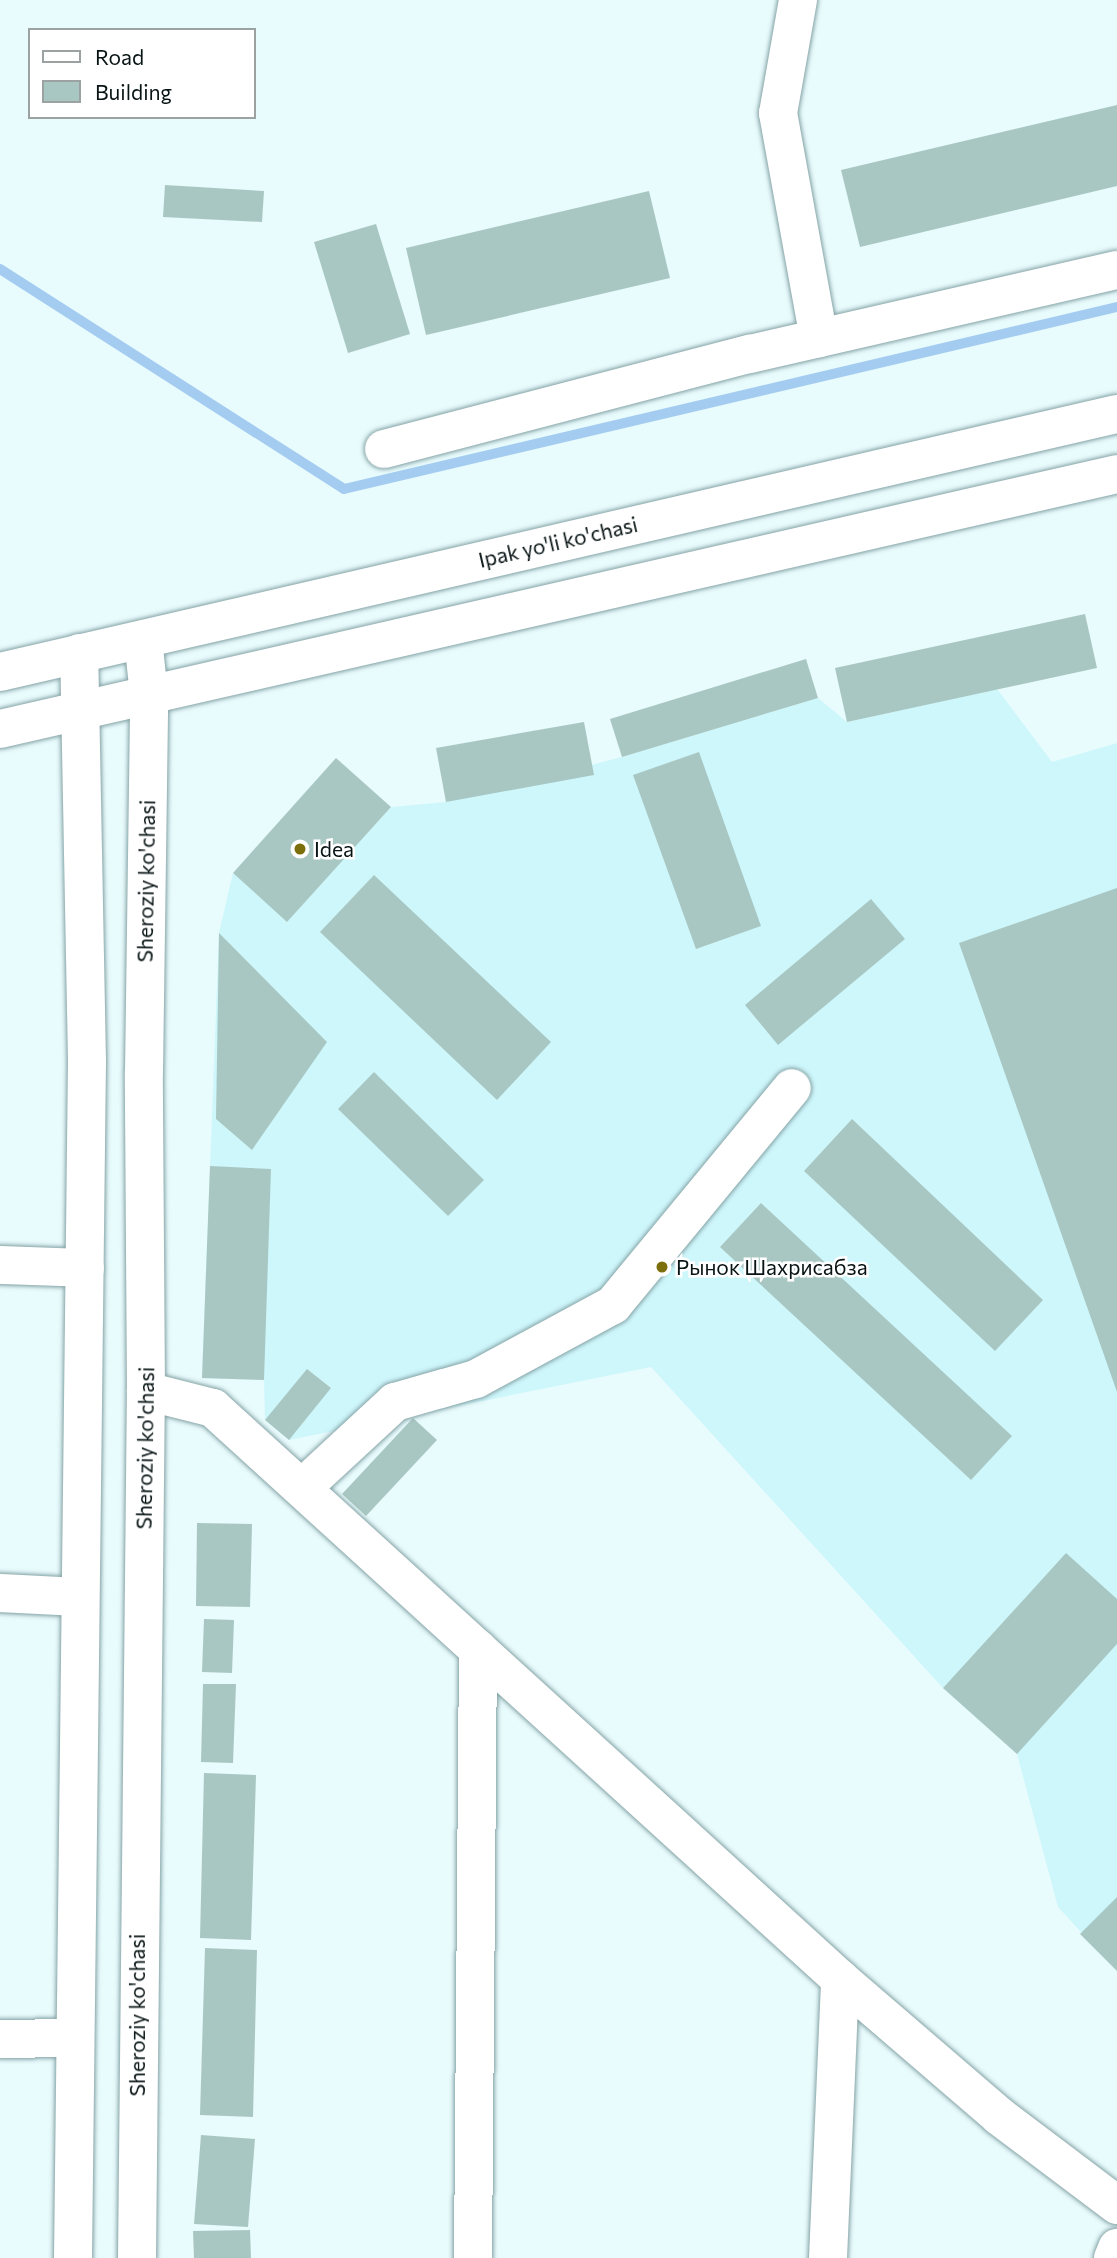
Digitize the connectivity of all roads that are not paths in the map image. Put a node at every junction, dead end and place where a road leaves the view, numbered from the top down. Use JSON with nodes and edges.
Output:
{"nodes":[{"id":1,"x":798,"y":0,"type":"edge"},
{"id":2,"x":1117,"y":270,"type":"edge"},
{"id":3,"x":819,"y":338,"type":"junction"},
{"id":4,"x":1117,"y":414,"type":"edge"},
{"id":5,"x":384,"y":449,"type":"dead end"},
{"id":6,"x":1117,"y":474,"type":"edge"},
{"id":7,"x":143,"y":639,"type":"junction"},
{"id":8,"x":79,"y":653,"type":"junction"},
{"id":9,"x":0,"y":672,"type":"edge"},
{"id":10,"x":149,"y":695,"type":"junction"},
{"id":11,"x":83,"y":710,"type":"junction"},
{"id":12,"x":0,"y":729,"type":"edge"},
{"id":13,"x":792,"y":1088,"type":"dead end"},
{"id":14,"x":0,"y":1265,"type":"edge"},
{"id":15,"x":85,"y":1268,"type":"junction"},
{"id":16,"x":146,"y":1391,"type":"junction"},
{"id":17,"x":302,"y":1488,"type":"junction"},
{"id":18,"x":0,"y":1593,"type":"edge"},
{"id":19,"x":80,"y":1597,"type":"junction"},
{"id":20,"x":478,"y":1649,"type":"junction"},
{"id":21,"x":840,"y":1979,"type":"junction"},
{"id":22,"x":73,"y":2038,"type":"junction"},
{"id":23,"x":0,"y":2039,"type":"edge"},
{"id":24,"x":1117,"y":2205,"type":"edge"},
{"id":25,"x":1117,"y":2248,"type":"edge"},
{"id":26,"x":73,"y":2258,"type":"edge"},
{"id":27,"x":137,"y":2258,"type":"edge"},
{"id":28,"x":473,"y":2258,"type":"edge"},
{"id":29,"x":828,"y":2258,"type":"edge"},
{"id":30,"x":1113,"y":2258,"type":"edge"}],
"edges":[{"from":1,"to":3,"type":"main road"},
{"from":2,"to":3,"type":"main road"},
{"from":3,"to":5,"type":"main road"},
{"from":4,"to":7,"type":"main road","name":"Ipak yo'li ko'chasi"},
{"from":6,"to":10,"type":"main road"},
{"from":7,"to":8,"type":"main road","name":"Ipak yo'li ko'chasi"},
{"from":7,"to":10,"type":"main road","name":"Sheroziy ko'chasi"},
{"from":8,"to":9,"type":"main road","name":"Ipak yo'li ko'chasi"},
{"from":8,"to":11,"type":"main road"},
{"from":10,"to":11,"type":"main road"},
{"from":10,"to":16,"type":"main road","name":"Sheroziy ko'chasi"},
{"from":11,"to":12,"type":"main road"},
{"from":11,"to":15,"type":"main road"},
{"from":13,"to":17,"type":"main road"},
{"from":14,"to":15,"type":"main road"},
{"from":15,"to":19,"type":"main road"},
{"from":16,"to":17,"type":"main road"},
{"from":16,"to":27,"type":"main road","name":"Sheroziy ko'chasi"},
{"from":17,"to":20,"type":"main road"},
{"from":18,"to":19,"type":"main road"},
{"from":19,"to":22,"type":"main road"},
{"from":20,"to":21,"type":"main road"},
{"from":20,"to":28,"type":"main road"},
{"from":21,"to":24,"type":"main road"},
{"from":21,"to":29,"type":"main road"},
{"from":22,"to":23,"type":"main road"},
{"from":22,"to":26,"type":"main road"},
{"from":25,"to":30,"type":"main road"}]}
